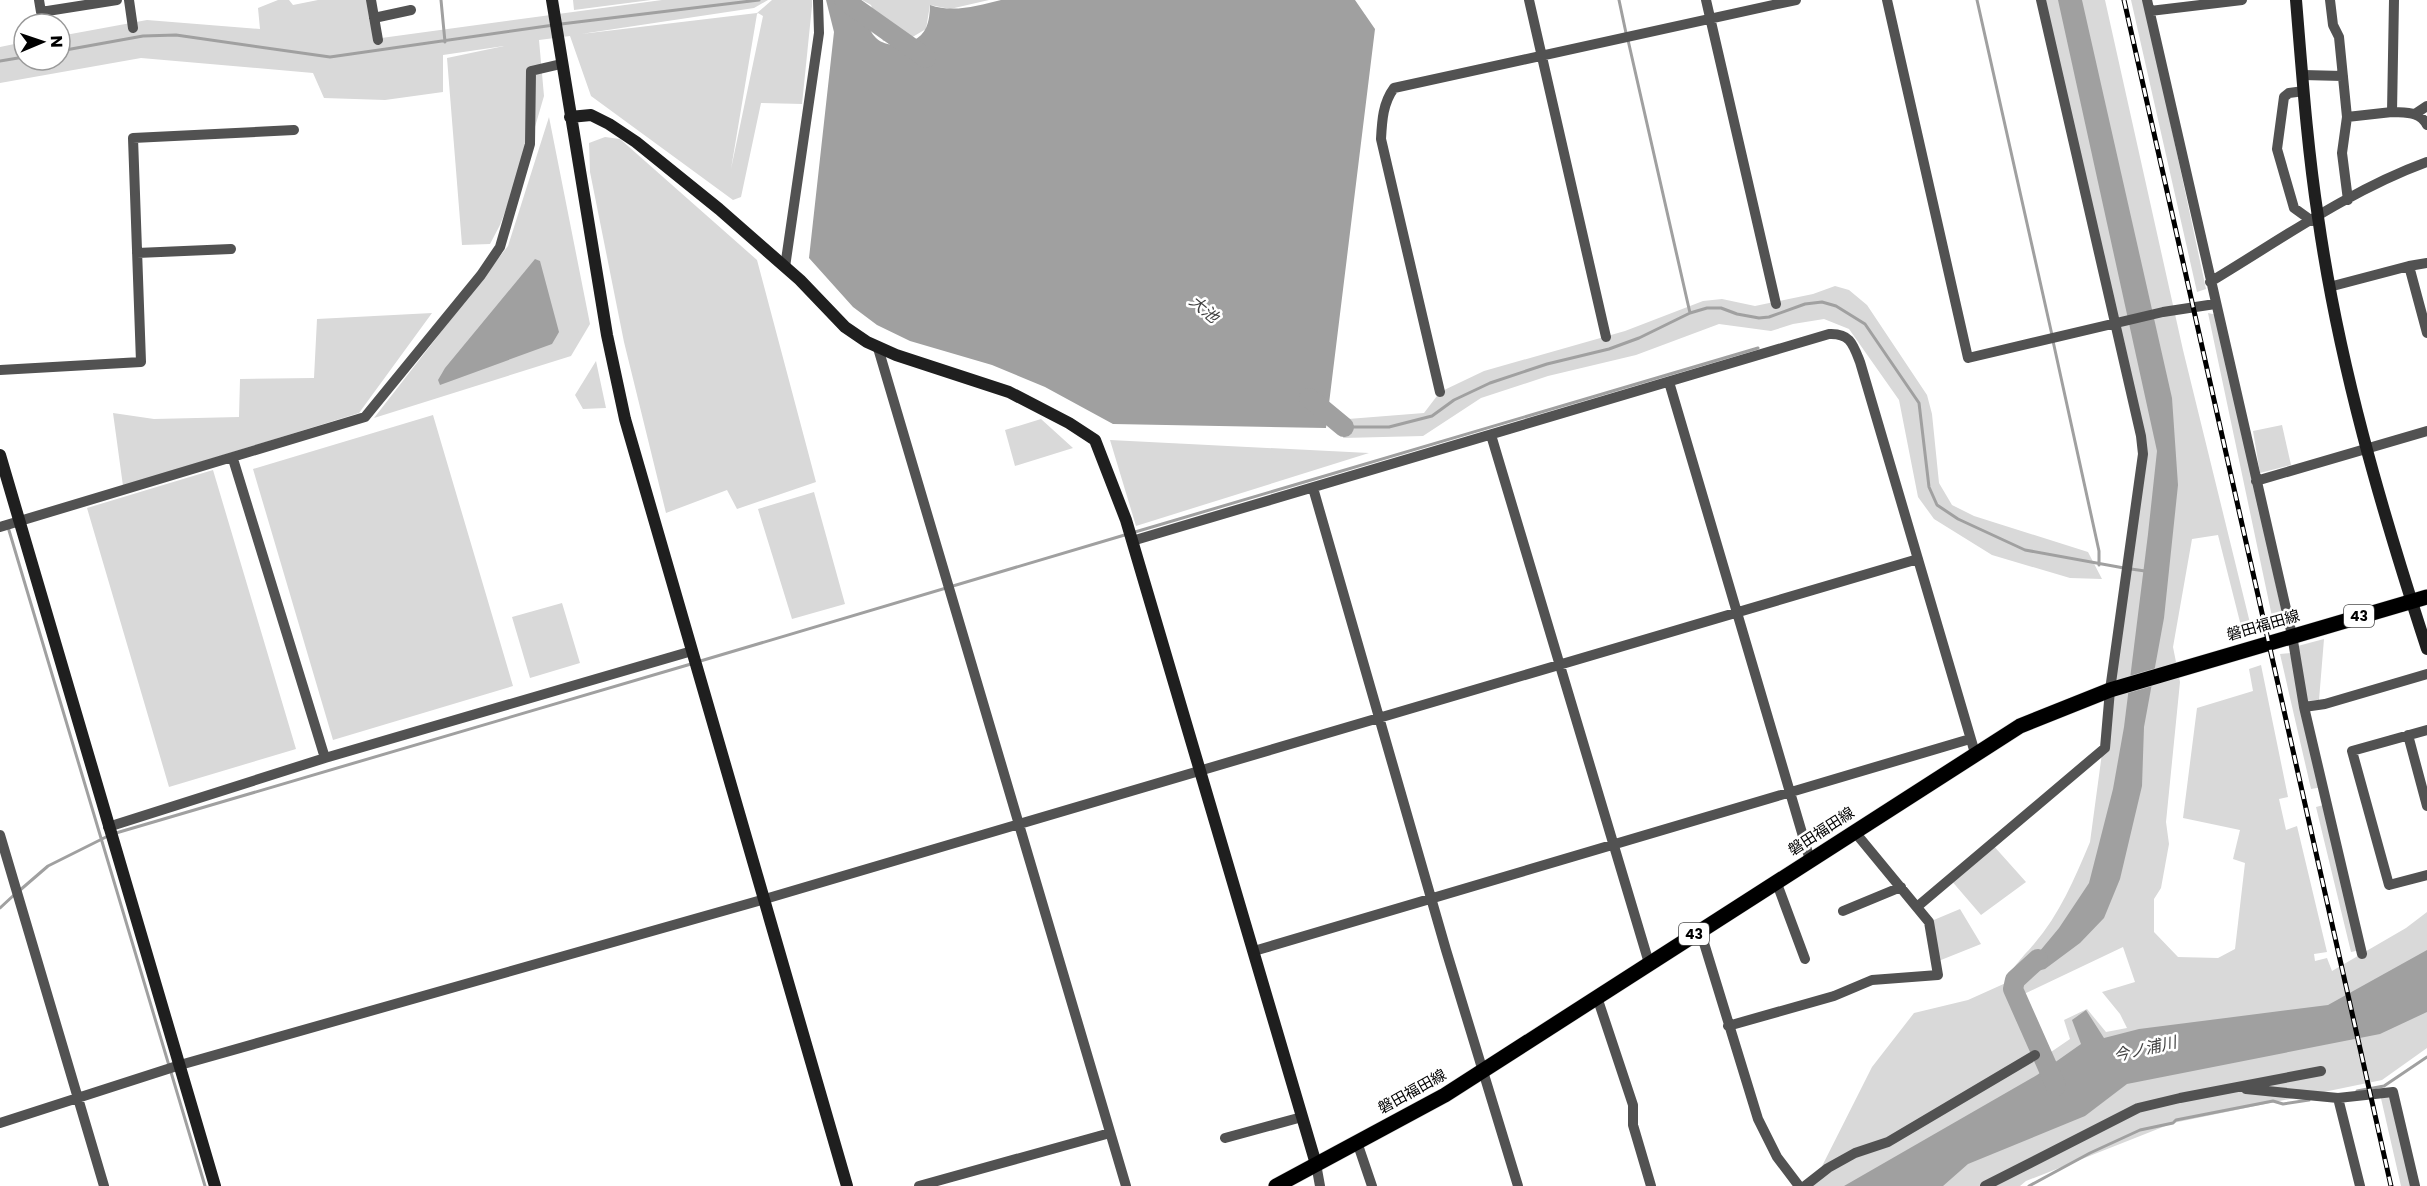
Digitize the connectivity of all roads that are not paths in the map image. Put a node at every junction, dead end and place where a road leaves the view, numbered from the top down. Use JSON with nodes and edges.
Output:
{"nodes":[{"id":1,"x":39,"y":0,"type":"edge"},
{"id":2,"x":117,"y":0,"type":"edge"},
{"id":3,"x":129,"y":0,"type":"edge"},
{"id":4,"x":371,"y":0,"type":"edge"},
{"id":5,"x":552,"y":0,"type":"edge"},
{"id":6,"x":818,"y":0,"type":"edge"},
{"id":7,"x":1528,"y":0,"type":"edge"},
{"id":8,"x":1706,"y":0,"type":"edge"},
{"id":9,"x":1796,"y":0,"type":"edge"},
{"id":10,"x":1887,"y":0,"type":"edge"},
{"id":11,"x":2041,"y":0,"type":"edge"},
{"id":12,"x":2242,"y":0,"type":"edge"},
{"id":13,"x":2295,"y":0,"type":"edge"},
{"id":14,"x":2330,"y":0,"type":"edge"},
{"id":15,"x":2394,"y":0,"type":"edge"},
{"id":16,"x":2148,"y":5,"type":"edge"},
{"id":17,"x":411,"y":10,"type":"dead end"},
{"id":18,"x":374,"y":18,"type":"junction"},
{"id":19,"x":1710,"y":19,"type":"junction"},
{"id":20,"x":133,"y":28,"type":"dead end"},
{"id":21,"x":378,"y":40,"type":"dead end"},
{"id":22,"x":1541,"y":56,"type":"junction"},
{"id":23,"x":561,"y":64,"type":"junction"},
{"id":24,"x":2303,"y":75,"type":"junction"},
{"id":25,"x":2343,"y":76,"type":"junction"},
{"id":26,"x":2304,"y":92,"type":"junction"},
{"id":27,"x":2427,"y":106,"type":"edge"},
{"id":28,"x":2392,"y":112,"type":"junction"},
{"id":29,"x":2415,"y":114,"type":"junction"},
{"id":30,"x":570,"y":117,"type":"junction"},
{"id":31,"x":2347,"y":117,"type":"junction"},
{"id":32,"x":2427,"y":125,"type":"edge"},
{"id":33,"x":294,"y":130,"type":"dead end"},
{"id":34,"x":2427,"y":162,"type":"edge"},
{"id":35,"x":2348,"y":200,"type":"junction"},
{"id":36,"x":2315,"y":219,"type":"junction"},
{"id":37,"x":231,"y":249,"type":"dead end"},
{"id":38,"x":137,"y":253,"type":"junction"},
{"id":39,"x":2427,"y":263,"type":"edge"},
{"id":40,"x":2409,"y":266,"type":"junction"},
{"id":41,"x":785,"y":267,"type":"junction"},
{"id":42,"x":2210,"y":282,"type":"junction"},
{"id":43,"x":2329,"y":287,"type":"junction"},
{"id":44,"x":1776,"y":304,"type":"dead end"},
{"id":45,"x":2215,"y":304,"type":"junction"},
{"id":46,"x":2116,"y":322,"type":"junction"},
{"id":47,"x":2427,"y":333,"type":"edge"},
{"id":48,"x":1606,"y":337,"type":"dead end"},
{"id":49,"x":878,"y":348,"type":"junction"},
{"id":50,"x":0,"y":370,"type":"edge"},
{"id":51,"x":1669,"y":382,"type":"junction"},
{"id":52,"x":1440,"y":392,"type":"dead end"},
{"id":53,"x":2427,"y":431,"type":"edge"},
{"id":54,"x":1491,"y":435,"type":"junction"},
{"id":55,"x":2366,"y":449,"type":"junction"},
{"id":56,"x":0,"y":455,"type":"edge"},
{"id":57,"x":232,"y":459,"type":"junction"},
{"id":58,"x":2256,"y":481,"type":"junction"},
{"id":59,"x":1313,"y":488,"type":"junction"},
{"id":60,"x":20,"y":522,"type":"junction"},
{"id":61,"x":0,"y":527,"type":"edge"},
{"id":62,"x":1132,"y":542,"type":"junction"},
{"id":63,"x":1918,"y":559,"type":"junction"},
{"id":64,"x":2427,"y":597,"type":"edge"},
{"id":65,"x":2412,"y":602,"type":"junction"},
{"id":66,"x":1737,"y":613,"type":"junction"},
{"id":67,"x":2292,"y":635,"type":"junction"},
{"id":68,"x":2427,"y":649,"type":"edge"},
{"id":69,"x":692,"y":651,"type":"junction"},
{"id":70,"x":1560,"y":666,"type":"junction"},
{"id":71,"x":2427,"y":674,"type":"edge"},
{"id":72,"x":2112,"y":689,"type":"junction"},
{"id":73,"x":2304,"y":707,"type":"junction"},
{"id":74,"x":1381,"y":719,"type":"junction"},
{"id":75,"x":2427,"y":730,"type":"edge"},
{"id":76,"x":2408,"y":735,"type":"junction"},
{"id":77,"x":1972,"y":746,"type":"junction"},
{"id":78,"x":326,"y":758,"type":"junction"},
{"id":79,"x":1200,"y":772,"type":"junction"},
{"id":80,"x":1791,"y":791,"type":"junction"},
{"id":81,"x":2427,"y":806,"type":"edge"},
{"id":82,"x":1019,"y":824,"type":"junction"},
{"id":83,"x":108,"y":827,"type":"junction"},
{"id":84,"x":1854,"y":831,"type":"junction"},
{"id":85,"x":0,"y":835,"type":"edge"},
{"id":86,"x":1612,"y":845,"type":"junction"},
{"id":87,"x":1810,"y":860,"type":"junction"},
{"id":88,"x":2427,"y":875,"type":"edge"},
{"id":89,"x":1776,"y":881,"type":"junction"},
{"id":90,"x":1901,"y":887,"type":"junction"},
{"id":91,"x":1431,"y":898,"type":"junction"},
{"id":92,"x":765,"y":899,"type":"junction"},
{"id":93,"x":1918,"y":906,"type":"junction"},
{"id":94,"x":1843,"y":911,"type":"dead end"},
{"id":95,"x":1700,"y":930,"type":"junction"},
{"id":96,"x":1254,"y":951,"type":"junction"},
{"id":97,"x":2362,"y":954,"type":"dead end"},
{"id":98,"x":1805,"y":959,"type":"dead end"},
{"id":99,"x":1648,"y":963,"type":"junction"},
{"id":100,"x":1597,"y":997,"type":"junction"},
{"id":101,"x":1728,"y":1026,"type":"junction"},
{"id":102,"x":2035,"y":1055,"type":"dead end"},
{"id":103,"x":180,"y":1065,"type":"junction"},
{"id":104,"x":1484,"y":1071,"type":"junction"},
{"id":105,"x":2321,"y":1071,"type":"dead end"},
{"id":106,"x":2234,"y":1088,"type":"junction"},
{"id":107,"x":78,"y":1098,"type":"junction"},
{"id":108,"x":2338,"y":1098,"type":"junction"},
{"id":109,"x":1302,"y":1117,"type":"junction"},
{"id":110,"x":0,"y":1123,"type":"edge"},
{"id":111,"x":1110,"y":1133,"type":"junction"},
{"id":112,"x":1225,"y":1138,"type":"dead end"},
{"id":113,"x":1357,"y":1142,"type":"junction"},
{"id":114,"x":1316,"y":1164,"type":"junction"},
{"id":115,"x":104,"y":1186,"type":"edge"},
{"id":116,"x":215,"y":1186,"type":"edge"},
{"id":117,"x":848,"y":1186,"type":"edge"},
{"id":118,"x":919,"y":1186,"type":"edge"},
{"id":119,"x":1126,"y":1186,"type":"edge"},
{"id":120,"x":1276,"y":1186,"type":"edge"},
{"id":121,"x":1320,"y":1186,"type":"edge"},
{"id":122,"x":1371,"y":1186,"type":"edge"},
{"id":123,"x":1518,"y":1186,"type":"edge"},
{"id":124,"x":1651,"y":1186,"type":"edge"},
{"id":125,"x":1799,"y":1186,"type":"edge"},
{"id":126,"x":1805,"y":1186,"type":"edge"},
{"id":127,"x":1985,"y":1186,"type":"edge"},
{"id":128,"x":2360,"y":1186,"type":"edge"},
{"id":129,"x":2415,"y":1186,"type":"edge"}],
"edges":[{"from":1,"to":2,"type":"street"},
{"from":3,"to":20,"type":"street"},
{"from":4,"to":18,"type":"street"},
{"from":5,"to":23,"type":"street"},
{"from":6,"to":41,"type":"street"},
{"from":7,"to":22,"type":"street"},
{"from":8,"to":19,"type":"street"},
{"from":9,"to":19,"type":"street"},
{"from":10,"to":46,"type":"street"},
{"from":11,"to":46,"type":"street"},
{"from":12,"to":16,"type":"street"},
{"from":13,"to":24,"type":"street"},
{"from":14,"to":25,"type":"street"},
{"from":15,"to":28,"type":"street"},
{"from":16,"to":42,"type":"street"},
{"from":17,"to":18,"type":"street"},
{"from":18,"to":21,"type":"street"},
{"from":19,"to":22,"type":"street"},
{"from":19,"to":44,"type":"street"},
{"from":22,"to":48,"type":"street"},
{"from":22,"to":52,"type":"street"},
{"from":23,"to":30,"type":"street"},
{"from":23,"to":57,"type":"street"},
{"from":24,"to":25,"type":"street"},
{"from":24,"to":26,"type":"street"},
{"from":25,"to":31,"type":"street"},
{"from":26,"to":36,"type":"street"},
{"from":26,"to":36,"type":"street"},
{"from":27,"to":29,"type":"street"},
{"from":28,"to":29,"type":"street"},
{"from":28,"to":31,"type":"street"},
{"from":29,"to":32,"type":"street"},
{"from":30,"to":41,"type":"street"},
{"from":30,"to":69,"type":"street"},
{"from":31,"to":35,"type":"street"},
{"from":33,"to":38,"type":"street"},
{"from":34,"to":35,"type":"street"},
{"from":35,"to":36,"type":"street"},
{"from":36,"to":42,"type":"street"},
{"from":36,"to":43,"type":"street"},
{"from":37,"to":38,"type":"street"},
{"from":38,"to":50,"type":"street"},
{"from":39,"to":40,"type":"street"},
{"from":40,"to":43,"type":"street"},
{"from":40,"to":47,"type":"street"},
{"from":41,"to":49,"type":"street"},
{"from":42,"to":45,"type":"street"},
{"from":43,"to":55,"type":"street"},
{"from":45,"to":46,"type":"street"},
{"from":45,"to":58,"type":"street"},
{"from":46,"to":72,"type":"street"},
{"from":49,"to":62,"type":"street"},
{"from":49,"to":82,"type":"street"},
{"from":51,"to":54,"type":"street"},
{"from":51,"to":63,"type":"street"},
{"from":51,"to":66,"type":"street"},
{"from":53,"to":55,"type":"street"},
{"from":54,"to":59,"type":"street"},
{"from":54,"to":70,"type":"street"},
{"from":55,"to":58,"type":"street"},
{"from":55,"to":65,"type":"street"},
{"from":56,"to":60,"type":"street"},
{"from":57,"to":60,"type":"street"},
{"from":57,"to":78,"type":"street"},
{"from":58,"to":67,"type":"street"},
{"from":59,"to":62,"type":"street"},
{"from":59,"to":74,"type":"street"},
{"from":60,"to":61,"type":"street"},
{"from":60,"to":83,"type":"street"},
{"from":62,"to":79,"type":"street"},
{"from":63,"to":66,"type":"street"},
{"from":63,"to":77,"type":"street"},
{"from":64,"to":65,"type":"main road","name":"磐田福田線","number":"43"},
{"from":65,"to":67,"type":"main road","name":"磐田福田線","number":"43"},
{"from":65,"to":68,"type":"street"},
{"from":66,"to":70,"type":"street"},
{"from":66,"to":80,"type":"street"},
{"from":67,"to":72,"type":"main road","name":"磐田福田線","number":"43"},
{"from":67,"to":73,"type":"street"},
{"from":69,"to":78,"type":"street"},
{"from":69,"to":92,"type":"street"},
{"from":70,"to":74,"type":"street"},
{"from":70,"to":86,"type":"street"},
{"from":71,"to":73,"type":"street"},
{"from":72,"to":77,"type":"main road","name":"磐田福田線","number":"43"},
{"from":72,"to":93,"type":"street"},
{"from":73,"to":97,"type":"street"},
{"from":74,"to":79,"type":"street"},
{"from":74,"to":91,"type":"street"},
{"from":75,"to":76,"type":"street"},
{"from":76,"to":81,"type":"street"},
{"from":76,"to":88,"type":"street"},
{"from":77,"to":80,"type":"street"},
{"from":77,"to":84,"type":"main road","name":"磐田福田線","number":"43"},
{"from":78,"to":83,"type":"street"},
{"from":79,"to":82,"type":"street"},
{"from":79,"to":96,"type":"street"},
{"from":80,"to":86,"type":"street"},
{"from":80,"to":87,"type":"street"},
{"from":82,"to":92,"type":"street"},
{"from":82,"to":111,"type":"street"},
{"from":83,"to":103,"type":"street"},
{"from":84,"to":87,"type":"main road","name":"磐田福田線","number":"43"},
{"from":84,"to":90,"type":"street"},
{"from":85,"to":107,"type":"street"},
{"from":86,"to":91,"type":"street"},
{"from":86,"to":99,"type":"street"},
{"from":87,"to":89,"type":"main road","name":"磐田福田線","number":"43"},
{"from":89,"to":95,"type":"main road","name":"磐田福田線","number":"43"},
{"from":89,"to":98,"type":"street"},
{"from":90,"to":93,"type":"street"},
{"from":90,"to":94,"type":"street"},
{"from":91,"to":96,"type":"street"},
{"from":91,"to":104,"type":"street"},
{"from":92,"to":103,"type":"street"},
{"from":92,"to":117,"type":"street"},
{"from":93,"to":101,"type":"street"},
{"from":95,"to":99,"type":"main road","name":"磐田福田線","number":"43"},
{"from":95,"to":101,"type":"street"},
{"from":96,"to":109,"type":"street"},
{"from":99,"to":100,"type":"main road","name":"磐田福田線","number":"43"},
{"from":100,"to":104,"type":"main road","name":"磐田福田線","number":"43"},
{"from":100,"to":124,"type":"street"},
{"from":101,"to":125,"type":"street"},
{"from":102,"to":126,"type":"street"},
{"from":103,"to":107,"type":"street"},
{"from":103,"to":116,"type":"street"},
{"from":104,"to":113,"type":"main road","name":"磐田福田線","number":"43"},
{"from":104,"to":123,"type":"street"},
{"from":105,"to":106,"type":"street"},
{"from":106,"to":108,"type":"street"},
{"from":106,"to":127,"type":"street"},
{"from":107,"to":110,"type":"street"},
{"from":107,"to":115,"type":"street"},
{"from":108,"to":128,"type":"street"},
{"from":108,"to":129,"type":"street"},
{"from":109,"to":112,"type":"street"},
{"from":109,"to":114,"type":"street"},
{"from":111,"to":118,"type":"street"},
{"from":111,"to":119,"type":"street"},
{"from":113,"to":114,"type":"main road","name":"磐田福田線","number":"43"},
{"from":113,"to":122,"type":"street"},
{"from":114,"to":120,"type":"main road","name":"磐田福田線","number":"43"},
{"from":114,"to":121,"type":"street"}]}
